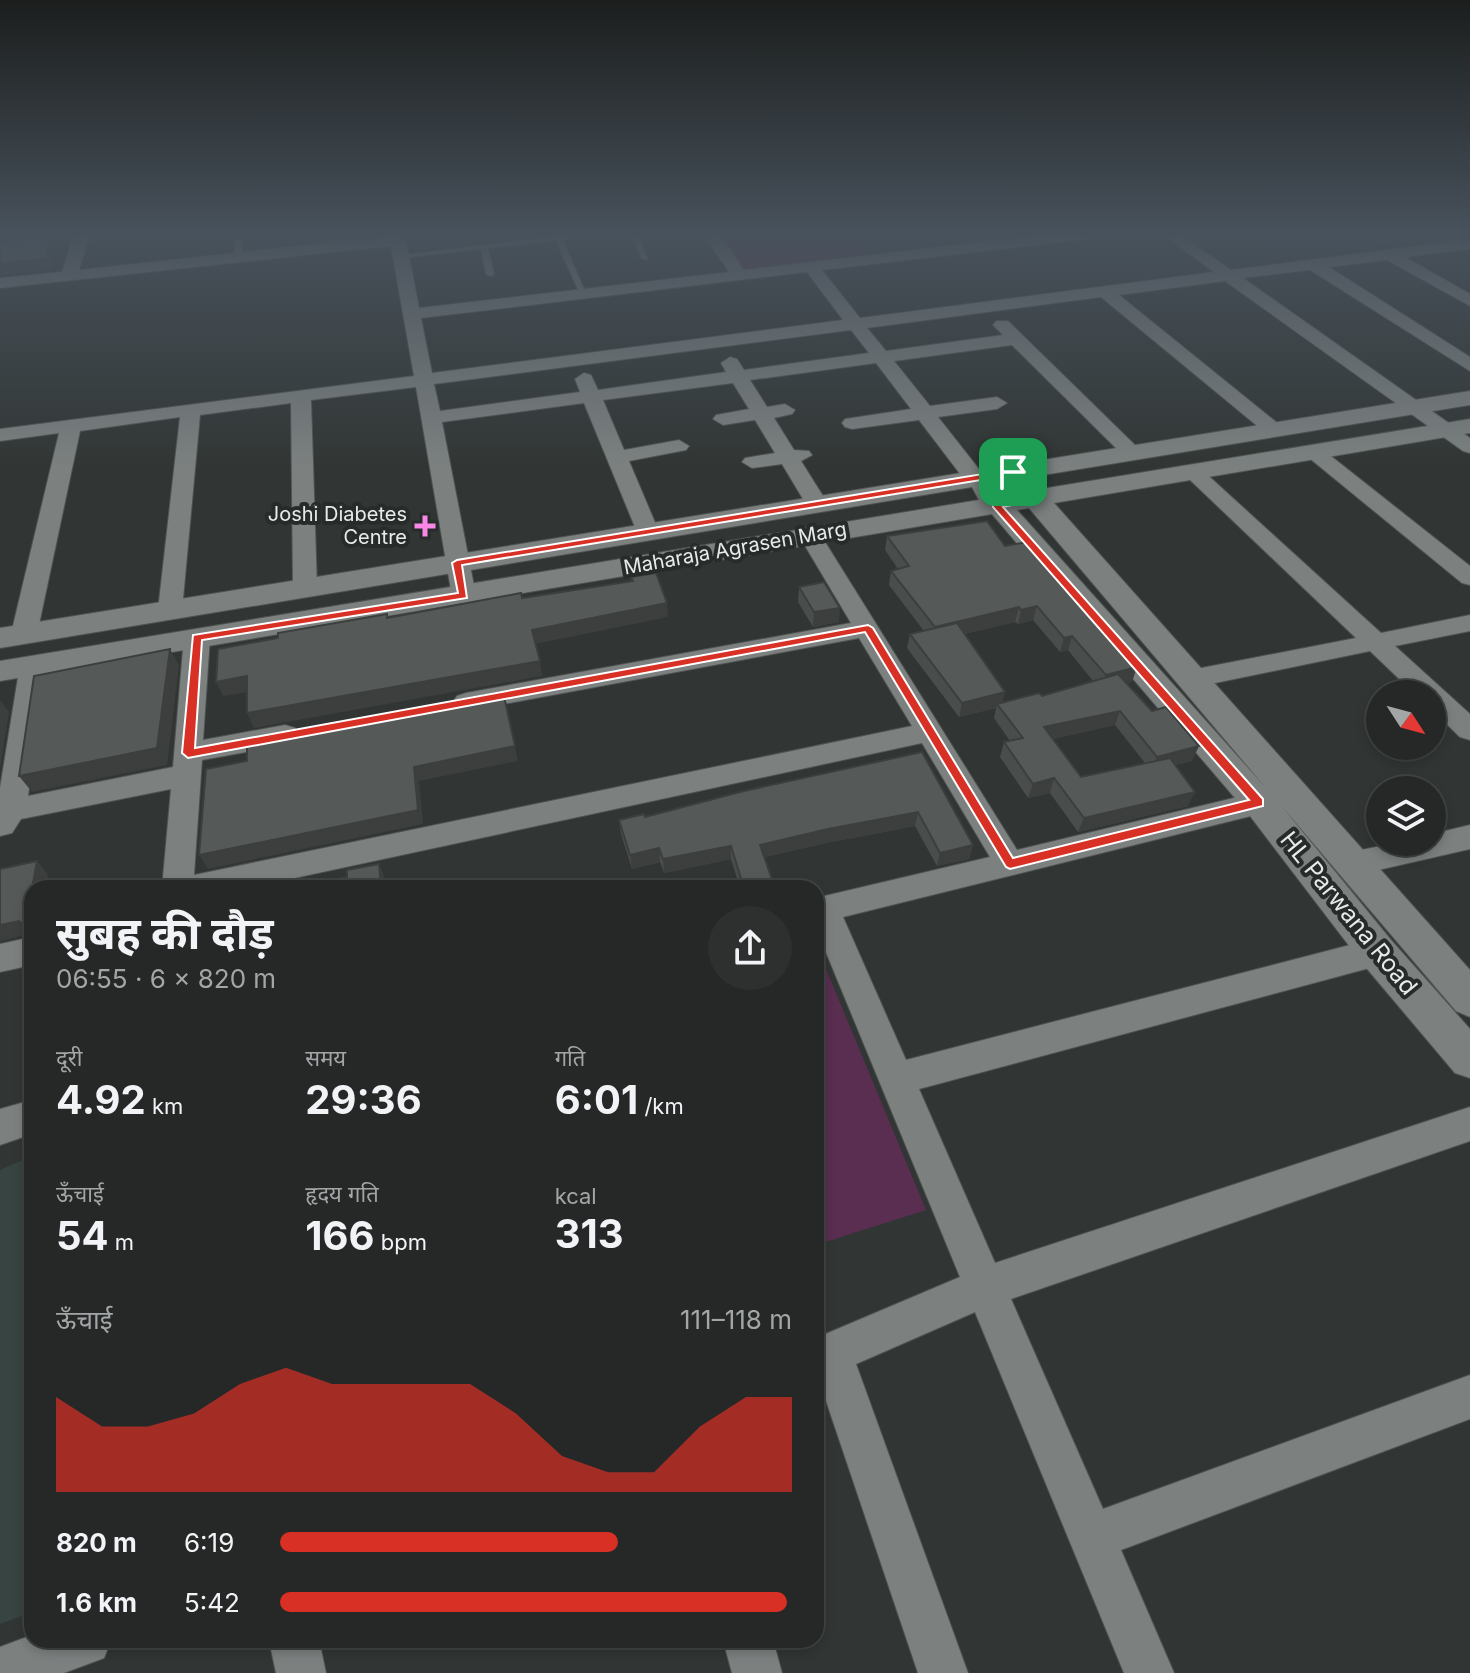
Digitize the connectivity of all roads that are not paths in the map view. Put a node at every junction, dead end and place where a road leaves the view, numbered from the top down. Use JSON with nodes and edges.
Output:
{"nodes":[{"id":1,"x":428,"y":312,"type":"edge"},
{"id":2,"x":846,"y":312,"type":"edge"},
{"id":3,"x":963,"y":312,"type":"edge"},
{"id":4,"x":990,"y":312,"type":"edge"},
{"id":5,"x":1130,"y":312,"type":"edge"},
{"id":6,"x":1281,"y":312,"type":"edge"},
{"id":7,"x":1387,"y":312,"type":"edge"},
{"id":8,"x":411,"y":314,"type":"joint"},
{"id":9,"x":857,"y":326,"type":"junction"},
{"id":10,"x":1016,"y":339,"type":"junction"},
{"id":11,"x":721,"y":344,"type":"junction"},
{"id":12,"x":881,"y":357,"type":"junction"},
{"id":13,"x":577,"y":362,"type":"junction"},
{"id":14,"x":1470,"y":365,"type":"edge"},
{"id":15,"x":737,"y":377,"type":"junction"},
{"id":16,"x":424,"y":382,"type":"junction"},
{"id":17,"x":592,"y":397,"type":"junction"},
{"id":18,"x":301,"y":398,"type":"junction"},
{"id":19,"x":1470,"y":398,"type":"edge"},
{"id":20,"x":997,"y":403,"type":"dead end"},
{"id":21,"x":1416,"y":407,"type":"junction"},
{"id":22,"x":785,"y":410,"type":"dead end"},
{"id":23,"x":191,"y":411,"type":"junction"},
{"id":24,"x":924,"y":413,"type":"junction"},
{"id":25,"x":760,"y":414,"type":"junction"},
{"id":26,"x":430,"y":418,"type":"junction"},
{"id":27,"x":723,"y":419,"type":"dead end"},
{"id":28,"x":852,"y":423,"type":"dead end"},
{"id":29,"x":71,"y":426,"type":"junction"},
{"id":30,"x":1458,"y":428,"type":"edge"},
{"id":31,"x":1274,"y":430,"type":"junction"},
{"id":32,"x":0,"y":435,"type":"edge"},
{"id":33,"x":679,"y":446,"type":"dead end"},
{"id":34,"x":1470,"y":447,"type":"edge"},
{"id":35,"x":1132,"y":453,"type":"junction"},
{"id":36,"x":1315,"y":453,"type":"junction"},
{"id":37,"x":798,"y":455,"type":"junction"},
{"id":38,"x":617,"y":457,"type":"junction"},
{"id":39,"x":752,"y":462,"type":"dead end"},
{"id":40,"x":1013,"y":472,"type":"junction"},
{"id":41,"x":1195,"y":474,"type":"junction"},
{"id":42,"x":975,"y":478,"type":"junction"},
{"id":43,"x":1036,"y":499,"type":"junction"},
{"id":44,"x":817,"y":504,"type":"junction"},
{"id":45,"x":996,"y":505,"type":"junction"},
{"id":46,"x":648,"y":532,"type":"junction"},
{"id":47,"x":809,"y":534,"type":"junction"},
{"id":48,"x":457,"y":563,"type":"junction"},
{"id":49,"x":1470,"y":578,"type":"edge"},
{"id":50,"x":305,"y":588,"type":"junction"},
{"id":51,"x":464,"y":596,"type":"junction"},
{"id":52,"x":170,"y":610,"type":"junction"},
{"id":53,"x":1470,"y":623,"type":"edge"},
{"id":54,"x":868,"y":628,"type":"junction"},
{"id":55,"x":12,"y":636,"type":"edge"},
{"id":56,"x":197,"y":637,"type":"junction"},
{"id":57,"x":1375,"y":643,"type":"junction"},
{"id":58,"x":33,"y":665,"type":"junction"},
{"id":59,"x":0,"y":671,"type":"edge"},
{"id":60,"x":1191,"y":679,"type":"junction"},
{"id":61,"x":1415,"y":680,"type":"edge"},
{"id":62,"x":435,"y":708,"type":"edge"},
{"id":63,"x":1446,"y":708,"type":"edge"},
{"id":64,"x":312,"y":730,"type":"edge"},
{"id":65,"x":1470,"y":730,"type":"edge"},
{"id":66,"x":932,"y":731,"type":"junction"},
{"id":67,"x":187,"y":764,"type":"junction"},
{"id":68,"x":1259,"y":803,"type":"junction"},
{"id":69,"x":6,"y":819,"type":"edge"},
{"id":70,"x":1470,"y":837,"type":"edge"},
{"id":71,"x":1010,"y":864,"type":"junction"},
{"id":72,"x":1352,"y":864,"type":"junction"},
{"id":73,"x":179,"y":880,"type":"edge"},
{"id":74,"x":228,"y":880,"type":"edge"},
{"id":75,"x":824,"y":909,"type":"edge"},
{"id":76,"x":824,"y":919,"type":"edge"},
{"id":77,"x":1377,"y":952,"type":"junction"},
{"id":78,"x":24,"y":953,"type":"edge"},
{"id":79,"x":0,"y":958,"type":"edge"},
{"id":80,"x":1470,"y":999,"type":"edge"},
{"id":81,"x":1470,"y":1059,"type":"edge"},
{"id":82,"x":896,"y":1079,"type":"junction"},
{"id":83,"x":24,"y":1120,"type":"edge"},
{"id":84,"x":1470,"y":1124,"type":"edge"},
{"id":85,"x":0,"y":1127,"type":"edge"},
{"id":86,"x":985,"y":1287,"type":"junction"},
{"id":87,"x":824,"y":1357,"type":"edge"},
{"id":88,"x":1470,"y":1397,"type":"edge"},
{"id":89,"x":1091,"y":1537,"type":"junction"},
{"id":90,"x":64,"y":1648,"type":"edge"},
{"id":91,"x":296,"y":1648,"type":"edge"},
{"id":92,"x":750,"y":1648,"type":"edge"},
{"id":93,"x":0,"y":1672,"type":"edge"},
{"id":94,"x":301,"y":1673,"type":"edge"},
{"id":95,"x":757,"y":1673,"type":"edge"},
{"id":96,"x":943,"y":1673,"type":"edge"},
{"id":97,"x":1149,"y":1673,"type":"edge"}],
"edges":[{"from":1,"to":8,"type":"street"},
{"from":2,"to":9,"type":"street"},
{"from":3,"to":9,"type":"street"},
{"from":4,"to":10,"type":"street"},
{"from":5,"to":31,"type":"street"},
{"from":6,"to":21,"type":"street"},
{"from":7,"to":14,"type":"street"},
{"from":8,"to":16,"type":"street"},
{"from":9,"to":11,"type":"street"},
{"from":9,"to":12,"type":"street"},
{"from":10,"to":12,"type":"street"},
{"from":10,"to":35,"type":"street"},
{"from":11,"to":13,"type":"street"},
{"from":11,"to":15,"type":"street"},
{"from":12,"to":15,"type":"street"},
{"from":12,"to":24,"type":"street"},
{"from":13,"to":16,"type":"street"},
{"from":13,"to":17,"type":"street"},
{"from":15,"to":17,"type":"street"},
{"from":15,"to":25,"type":"street"},
{"from":16,"to":18,"type":"street"},
{"from":16,"to":26,"type":"street"},
{"from":17,"to":26,"type":"street"},
{"from":17,"to":38,"type":"street"},
{"from":18,"to":23,"type":"street"},
{"from":18,"to":50,"type":"street"},
{"from":19,"to":21,"type":"street","name":"Maharaja Agrasen Marg"},
{"from":20,"to":24,"type":"street"},
{"from":21,"to":30,"type":"street"},
{"from":21,"to":31,"type":"street","name":"Maharaja Agrasen Marg"},
{"from":22,"to":25,"type":"street"},
{"from":23,"to":29,"type":"street"},
{"from":23,"to":52,"type":"street"},
{"from":24,"to":28,"type":"street"},
{"from":24,"to":42,"type":"street"},
{"from":25,"to":27,"type":"street"},
{"from":25,"to":37,"type":"street"},
{"from":26,"to":48,"type":"street"},
{"from":29,"to":32,"type":"street"},
{"from":29,"to":55,"type":"street"},
{"from":30,"to":34,"type":"street"},
{"from":30,"to":36,"type":"street","name":"Maharaja Agrasen Marg"},
{"from":31,"to":35,"type":"street","name":"Maharaja Agrasen Marg"},
{"from":33,"to":38,"type":"street"},
{"from":35,"to":40,"type":"street","name":"Maharaja Agrasen Marg"},
{"from":36,"to":41,"type":"street","name":"Maharaja Agrasen Marg"},
{"from":36,"to":49,"type":"street"},
{"from":37,"to":39,"type":"street"},
{"from":37,"to":44,"type":"street"},
{"from":38,"to":46,"type":"street"},
{"from":40,"to":42,"type":"street","name":"Maharaja Agrasen Marg"},
{"from":40,"to":43,"type":"street","name":"HL Parwana Road"},
{"from":41,"to":43,"type":"street","name":"Maharaja Agrasen Marg"},
{"from":41,"to":57,"type":"street"},
{"from":42,"to":44,"type":"street","name":"Maharaja Agrasen Marg"},
{"from":42,"to":45,"type":"street","name":"HL Parwana Road"},
{"from":43,"to":45,"type":"street","name":"Maharaja Agrasen Marg"},
{"from":43,"to":60,"type":"street","name":"HL Parwana Road"},
{"from":44,"to":46,"type":"street","name":"Maharaja Agrasen Marg"},
{"from":45,"to":47,"type":"street","name":"Maharaja Agrasen Marg"},
{"from":45,"to":68,"type":"street","name":"HL Parwana Road"},
{"from":46,"to":48,"type":"street","name":"Maharaja Agrasen Marg"},
{"from":47,"to":51,"type":"street","name":"Maharaja Agrasen Marg"},
{"from":47,"to":54,"type":"street"},
{"from":48,"to":50,"type":"street","name":"Maharaja Agrasen Marg"},
{"from":48,"to":51,"type":"street"},
{"from":50,"to":52,"type":"street","name":"Maharaja Agrasen Marg"},
{"from":51,"to":56,"type":"street","name":"Maharaja Agrasen Marg"},
{"from":52,"to":55,"type":"street","name":"Maharaja Agrasen Marg"},
{"from":53,"to":57,"type":"street"},
{"from":54,"to":62,"type":"street"},
{"from":54,"to":66,"type":"street"},
{"from":56,"to":58,"type":"street","name":"Maharaja Agrasen Marg"},
{"from":56,"to":67,"type":"street"},
{"from":57,"to":60,"type":"street"},
{"from":57,"to":61,"type":"street"},
{"from":58,"to":59,"type":"street","name":"Maharaja Agrasen Marg"},
{"from":58,"to":69,"type":"street"},
{"from":60,"to":72,"type":"street","name":"HL Parwana Road"},
{"from":63,"to":65,"type":"street"},
{"from":64,"to":67,"type":"street"},
{"from":66,"to":71,"type":"street"},
{"from":66,"to":74,"type":"street"},
{"from":67,"to":69,"type":"street"},
{"from":67,"to":73,"type":"street"},
{"from":68,"to":71,"type":"street"},
{"from":68,"to":77,"type":"street","name":"HL Parwana Road"},
{"from":70,"to":72,"type":"street"},
{"from":71,"to":75,"type":"street"},
{"from":72,"to":80,"type":"street","name":"HL Parwana Road"},
{"from":76,"to":82,"type":"street"},
{"from":77,"to":81,"type":"street","name":"HL Parwana Road"},
{"from":77,"to":82,"type":"street"},
{"from":78,"to":79,"type":"street"},
{"from":82,"to":86,"type":"street"},
{"from":83,"to":85,"type":"street"},
{"from":84,"to":86,"type":"street"},
{"from":86,"to":87,"type":"street"},
{"from":86,"to":89,"type":"street"},
{"from":87,"to":96,"type":"street"},
{"from":88,"to":89,"type":"street"},
{"from":89,"to":97,"type":"street"},
{"from":90,"to":93,"type":"street"},
{"from":91,"to":94,"type":"street"},
{"from":92,"to":95,"type":"street"}]}
